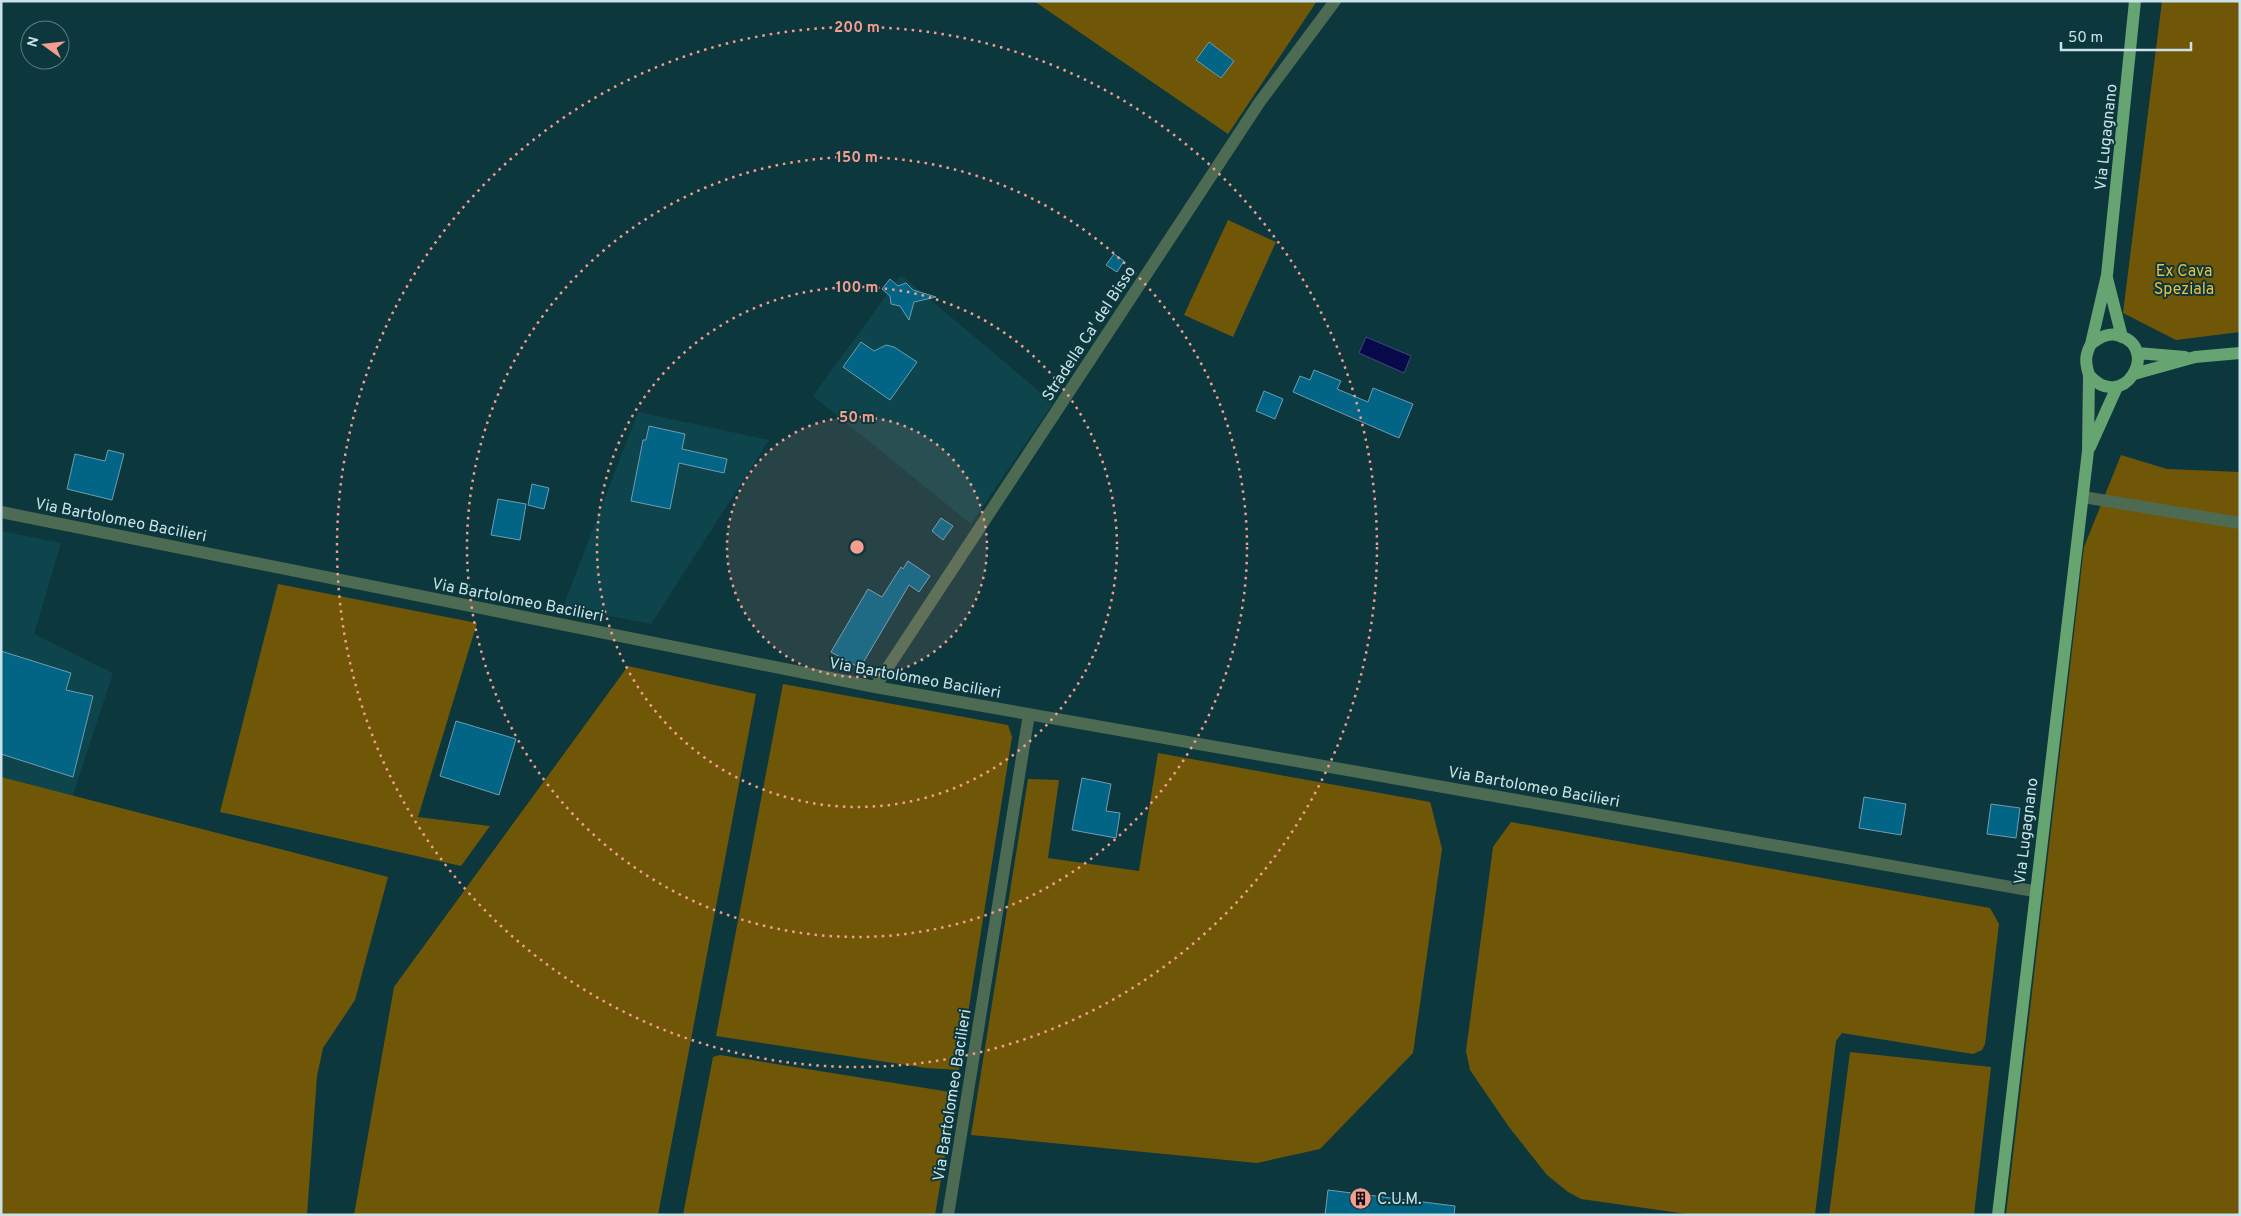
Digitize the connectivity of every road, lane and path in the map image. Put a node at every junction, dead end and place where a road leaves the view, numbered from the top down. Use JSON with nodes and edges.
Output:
{"nodes":[{"id":1,"x":1335,"y":1,"type":"edge"},
{"id":2,"x":2135,"y":1,"type":"edge"},
{"id":3,"x":2107,"y":275,"type":"junction"},
{"id":4,"x":2122,"y":337,"type":"junction"},
{"id":5,"x":2092,"y":344,"type":"junction"},
{"id":6,"x":2137,"y":353,"type":"junction"},
{"id":7,"x":2240,"y":353,"type":"edge"},
{"id":8,"x":2195,"y":358,"type":"junction"},
{"id":9,"x":2134,"y":374,"type":"junction"},
{"id":10,"x":2089,"y":375,"type":"junction"},
{"id":11,"x":2117,"y":386,"type":"junction"},
{"id":12,"x":2088,"y":452,"type":"junction"},
{"id":13,"x":2083,"y":497,"type":"junction"},
{"id":14,"x":1,"y":512,"type":"edge"},
{"id":15,"x":2240,"y":523,"type":"edge"},
{"id":16,"x":875,"y":687,"type":"junction"},
{"id":17,"x":1029,"y":714,"type":"junction"},
{"id":18,"x":2034,"y":891,"type":"junction"},
{"id":19,"x":948,"y":1215,"type":"edge"},
{"id":20,"x":1998,"y":1215,"type":"edge"}],
"edges":[{"from":1,"to":16,"type":"street","name":"Stradella Ca' del Bisso"},
{"from":2,"to":3,"type":"main road","name":"Via Lugagnano"},
{"from":3,"to":4,"type":"main road","name":"Via Lugagnano"},
{"from":3,"to":5,"type":"main road","name":"Via Lugagnano"},
{"from":4,"to":5,"type":"main road"},
{"from":4,"to":6,"type":"main road","name":"Via Lugagnano"},
{"from":5,"to":10,"type":"main road","name":"Via Lugagnano"},
{"from":6,"to":8,"type":"main road"},
{"from":6,"to":9,"type":"main road"},
{"from":7,"to":8,"type":"main road"},
{"from":8,"to":9,"type":"main road"},
{"from":9,"to":11,"type":"main road"},
{"from":10,"to":11,"type":"main road"},
{"from":10,"to":12,"type":"main road","name":"Via Lugagnano"},
{"from":11,"to":12,"type":"main road","name":"Via Lugagnano"},
{"from":12,"to":13,"type":"main road","name":"Via Lugagnano"},
{"from":13,"to":15,"type":"street"},
{"from":13,"to":18,"type":"main road","name":"Via Lugagnano"},
{"from":14,"to":16,"type":"street","name":"Via Bartolomeo Bacilieri"},
{"from":16,"to":17,"type":"street","name":"Via Bartolomeo Bacilieri"},
{"from":17,"to":18,"type":"street","name":"Via Bartolomeo Bacilieri"},
{"from":17,"to":19,"type":"street","name":"Via Bartolomeo Bacilieri"},
{"from":18,"to":20,"type":"main road","name":"Via Lugagnano"}]}
